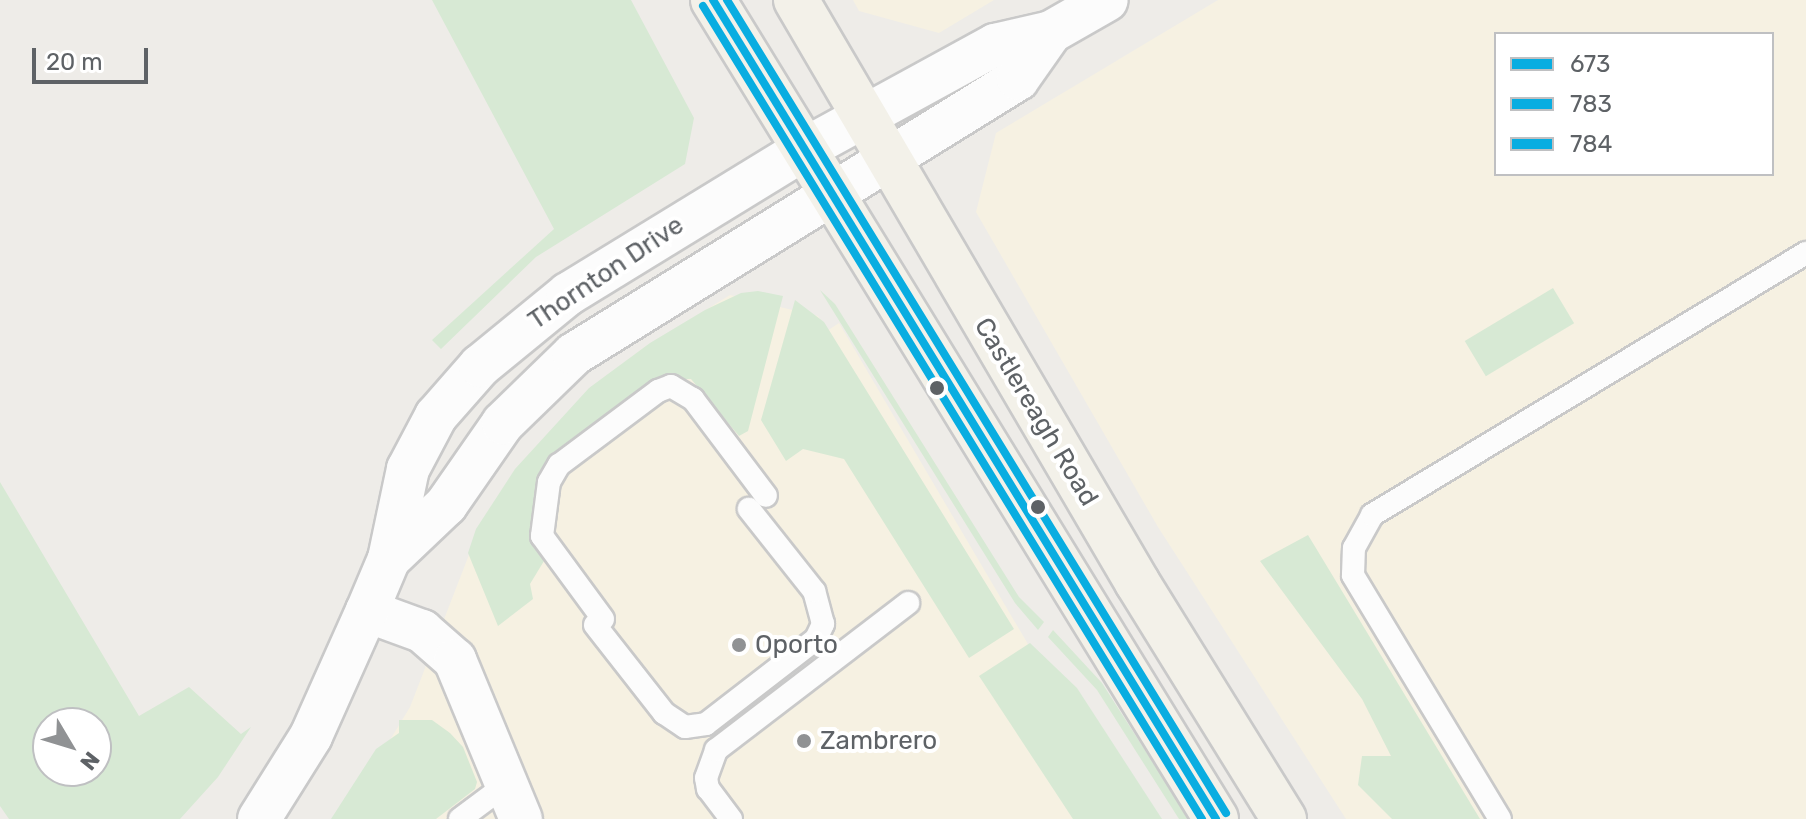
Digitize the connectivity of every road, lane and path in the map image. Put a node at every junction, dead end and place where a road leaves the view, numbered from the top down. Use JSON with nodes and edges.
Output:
{"nodes":[{"id":1,"x":713,"y":0,"type":"edge"},
{"id":2,"x":796,"y":0,"type":"edge"},
{"id":3,"x":1107,"y":0,"type":"edge"},
{"id":4,"x":1051,"y":32,"type":"junction"},
{"id":5,"x":863,"y":116,"type":"junction"},
{"id":6,"x":803,"y":150,"type":"junction"},
{"id":7,"x":886,"y":159,"type":"junction"},
{"id":8,"x":831,"y":196,"type":"junction"},
{"id":9,"x":1806,"y":253,"type":"edge"},
{"id":10,"x":389,"y":559,"type":"junction"},
{"id":11,"x":908,"y":603,"type":"dead end"},
{"id":12,"x":367,"y":611,"type":"junction"},
{"id":13,"x":599,"y":622,"type":"joint"},
{"id":14,"x":514,"y":802,"type":"edge"},
{"id":15,"x":259,"y":819,"type":"edge"},
{"id":16,"x":460,"y":819,"type":"edge"},
{"id":17,"x":731,"y":819,"type":"edge"},
{"id":18,"x":1216,"y":819,"type":"edge"},
{"id":19,"x":1284,"y":819,"type":"edge"},
{"id":20,"x":1500,"y":819,"type":"edge"}],
"edges":[{"from":1,"to":6,"type":"main road"},
{"from":2,"to":5,"type":"main road","name":"Castlereagh Road"},
{"from":3,"to":4,"type":"street"},
{"from":4,"to":5,"type":"street","name":"Thornton Drive"},
{"from":4,"to":7,"type":"street","name":"Thornton Drive"},
{"from":5,"to":6,"type":"street","name":"Thornton Drive"},
{"from":5,"to":7,"type":"main road","name":"Castlereagh Road"},
{"from":6,"to":8,"type":"main road"},
{"from":6,"to":10,"type":"street","name":"Thornton Drive"},
{"from":7,"to":8,"type":"street","name":"Thornton Drive"},
{"from":7,"to":19,"type":"main road","name":"Castlereagh Road"},
{"from":8,"to":10,"type":"street","name":"Thornton Drive"},
{"from":8,"to":18,"type":"main road"},
{"from":9,"to":20,"type":"lane"},
{"from":10,"to":12,"type":"street","name":"Thornton Drive"},
{"from":11,"to":17,"type":"lane"},
{"from":12,"to":14,"type":"street"},
{"from":12,"to":15,"type":"street","name":"Thornton Drive"},
{"from":13,"to":13,"type":"lane"},
{"from":14,"to":16,"type":"lane"}]}
